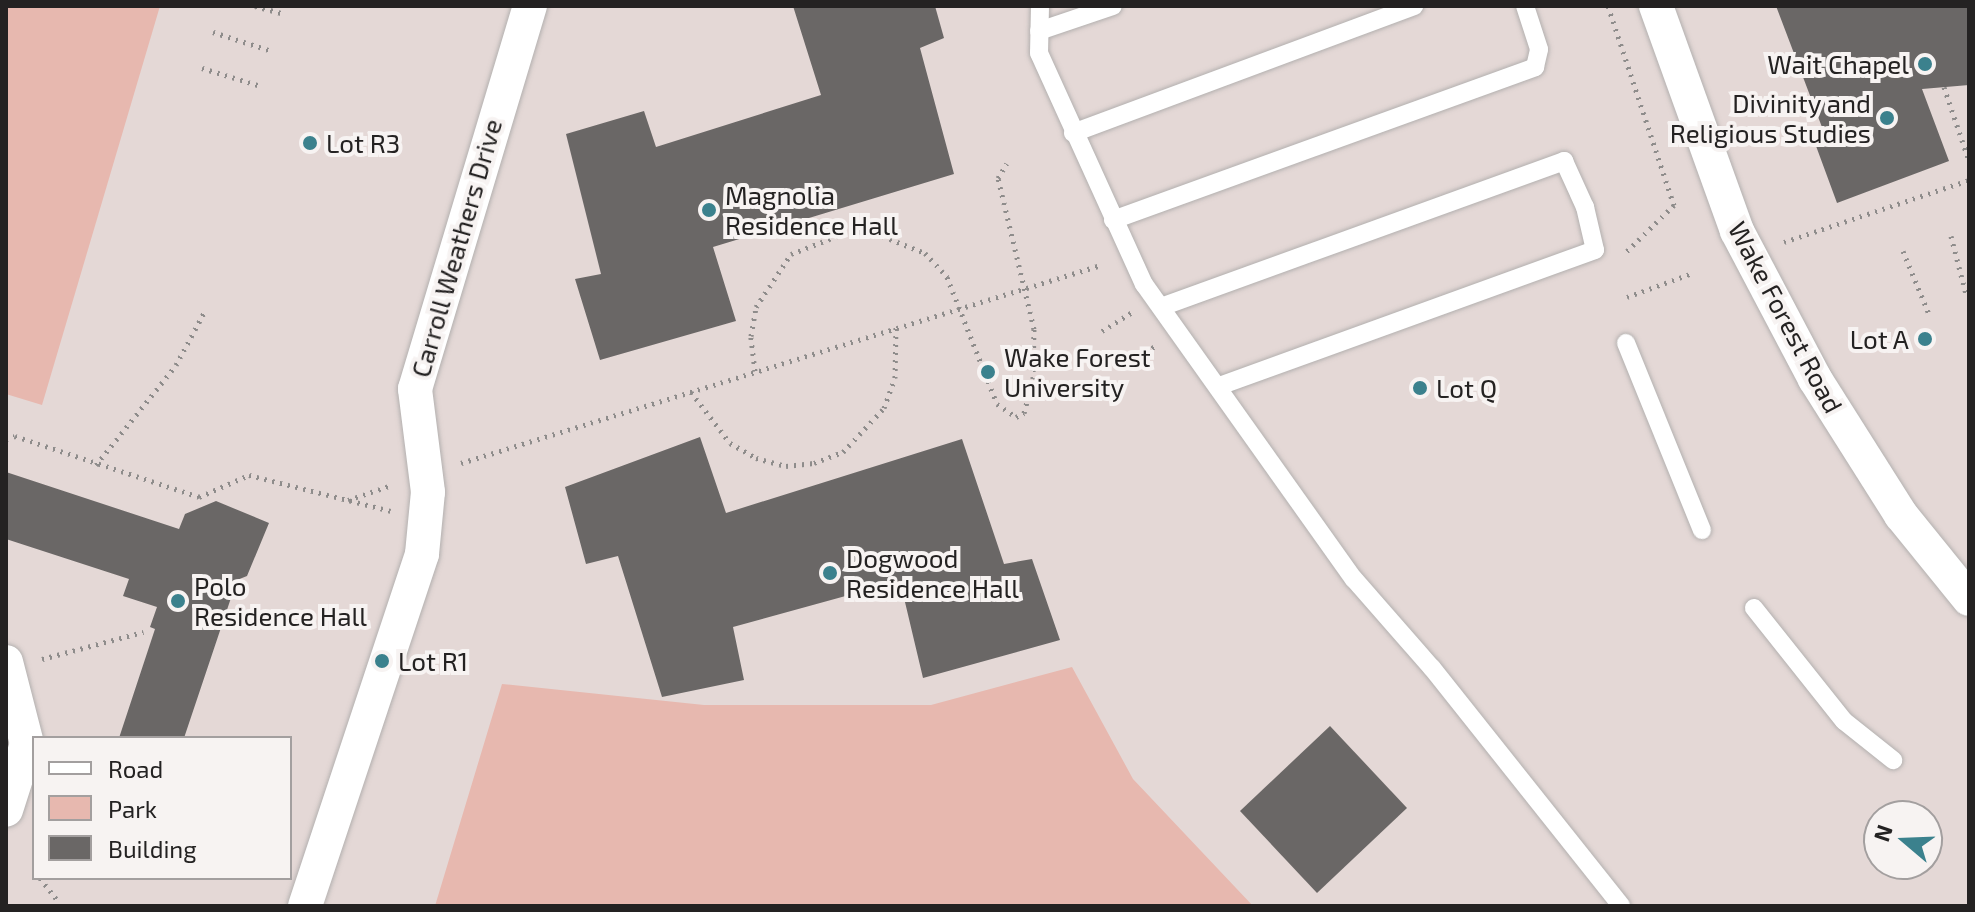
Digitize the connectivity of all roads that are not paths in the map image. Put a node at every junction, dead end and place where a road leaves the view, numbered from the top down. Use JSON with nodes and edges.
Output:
{"nodes":[{"id":1,"x":530,"y":6,"type":"edge"},
{"id":2,"x":1040,"y":6,"type":"edge"},
{"id":3,"x":1113,"y":6,"type":"edge"},
{"id":4,"x":1414,"y":6,"type":"edge"},
{"id":5,"x":1525,"y":6,"type":"edge"},
{"id":6,"x":1656,"y":6,"type":"edge"},
{"id":7,"x":1039,"y":31,"type":"junction"},
{"id":8,"x":1073,"y":133,"type":"junction"},
{"id":9,"x":1113,"y":220,"type":"junction"},
{"id":10,"x":1161,"y":307,"type":"junction"},
{"id":11,"x":1626,"y":343,"type":"dead end"},
{"id":12,"x":1219,"y":386,"type":"junction"},
{"id":13,"x":1702,"y":530,"type":"dead end"},
{"id":14,"x":1969,"y":599,"type":"edge"},
{"id":15,"x":1754,"y":608,"type":"dead end"},
{"id":16,"x":18,"y":662,"type":"edge"},
{"id":17,"x":1893,"y":760,"type":"dead end"},
{"id":18,"x":6,"y":810,"type":"edge"},
{"id":19,"x":305,"y":906,"type":"edge"},
{"id":20,"x":1621,"y":906,"type":"edge"}],
"edges":[{"from":1,"to":19,"type":"street","name":"Carroll Weathers Drive"},
{"from":2,"to":7,"type":"lane"},
{"from":3,"to":7,"type":"lane"},
{"from":4,"to":8,"type":"lane"},
{"from":5,"to":9,"type":"lane"},
{"from":6,"to":14,"type":"street","name":"Wake Forest Road"},
{"from":7,"to":8,"type":"lane"},
{"from":8,"to":9,"type":"lane"},
{"from":9,"to":10,"type":"lane"},
{"from":10,"to":12,"type":"lane"},
{"from":10,"to":12,"type":"lane"},
{"from":11,"to":13,"type":"lane"},
{"from":12,"to":20,"type":"lane"},
{"from":15,"to":17,"type":"lane"},
{"from":16,"to":18,"type":"street"}]}
